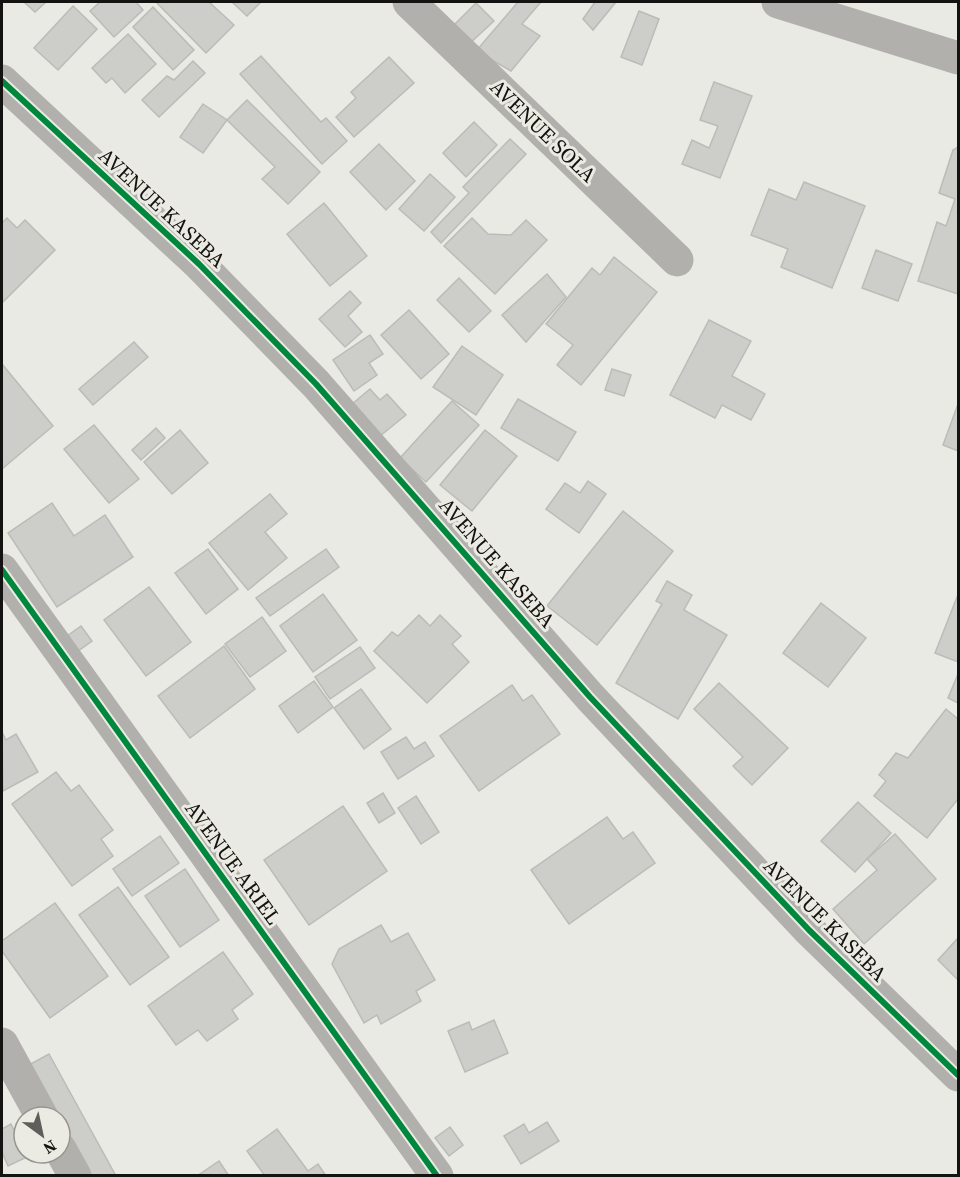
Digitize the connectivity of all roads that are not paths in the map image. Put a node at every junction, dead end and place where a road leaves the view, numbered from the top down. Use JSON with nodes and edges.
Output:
{"nodes":[{"id":1,"x":409,"y":2,"type":"edge"},
{"id":2,"x":778,"y":2,"type":"edge"},
{"id":3,"x":958,"y":58,"type":"edge"},
{"id":4,"x":2,"y":81,"type":"edge"},
{"id":5,"x":677,"y":260,"type":"dead end"},
{"id":6,"x":2,"y":570,"type":"edge"},
{"id":7,"x":2,"y":1044,"type":"edge"},
{"id":8,"x":958,"y":1075,"type":"edge"},
{"id":9,"x":35,"y":1105,"type":"edge"},
{"id":10,"x":437,"y":1176,"type":"edge"}],
"edges":[{"from":1,"to":5,"type":"street","name":"AVENUE SOLA"},
{"from":2,"to":3,"type":"street"},
{"from":4,"to":8,"type":"street","name":"AVENUE KASEBA"},
{"from":6,"to":10,"type":"street","name":"AVENUE ARIEL"},
{"from":7,"to":9,"type":"street"}]}
